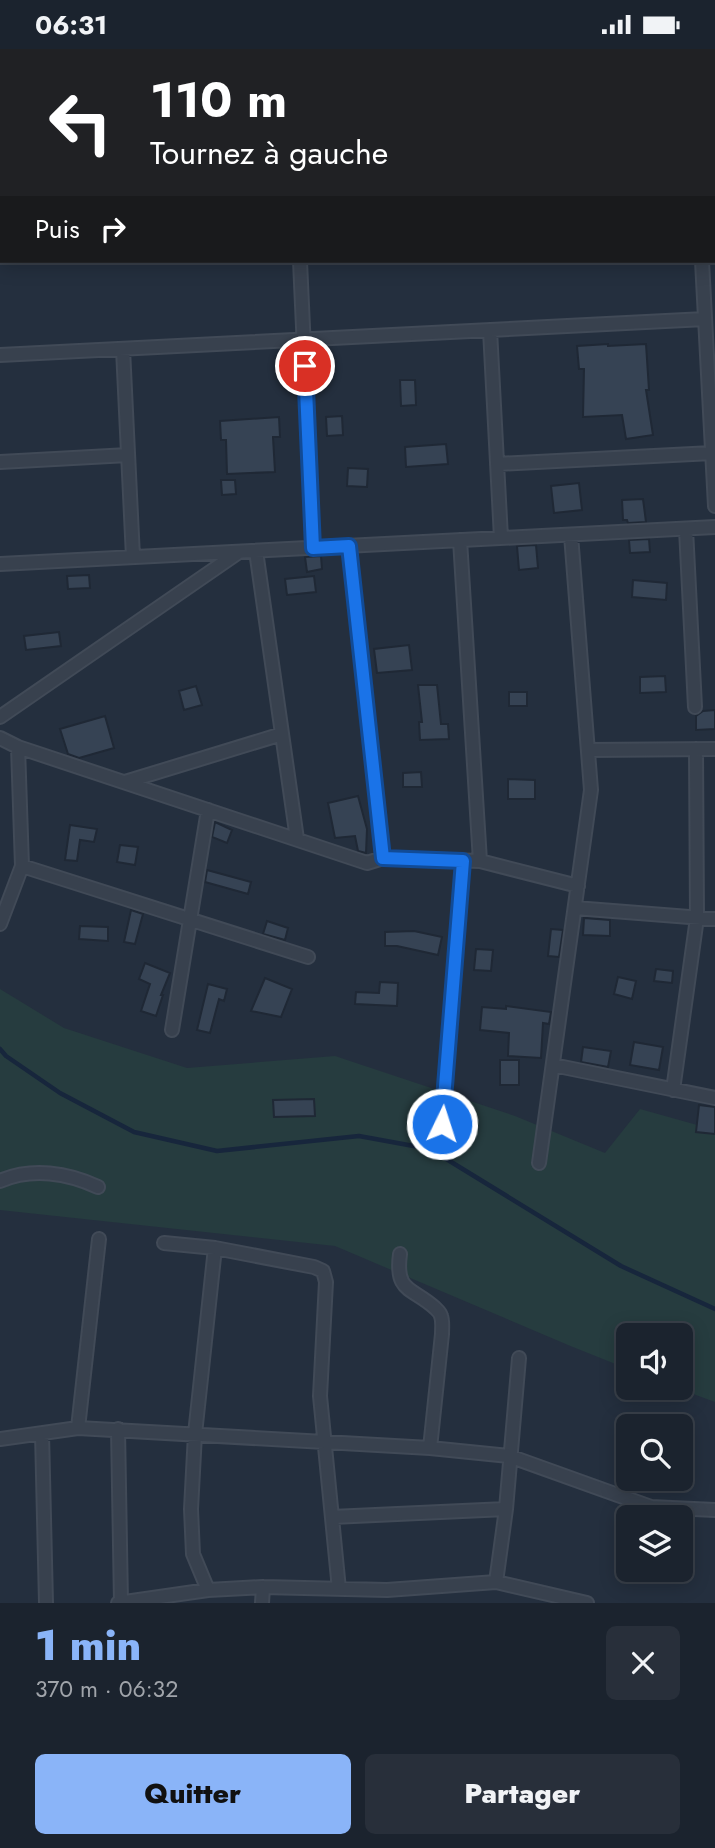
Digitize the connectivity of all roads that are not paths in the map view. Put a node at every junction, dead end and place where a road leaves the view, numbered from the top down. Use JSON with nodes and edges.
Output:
{"nodes":[{"id":1,"x":300,"y":263,"type":"edge"},
{"id":2,"x":702,"y":263,"type":"edge"},
{"id":3,"x":705,"y":319,"type":"junction"},
{"id":4,"x":490,"y":330,"type":"junction"},
{"id":5,"x":304,"y":339,"type":"junction"},
{"id":6,"x":123,"y":349,"type":"junction"},
{"id":7,"x":0,"y":355,"type":"edge"},
{"id":8,"x":712,"y":453,"type":"junction"},
{"id":9,"x":128,"y":455,"type":"junction"},
{"id":10,"x":0,"y":462,"type":"edge"},
{"id":11,"x":497,"y":464,"type":"junction"},
{"id":12,"x":715,"y":506,"type":"edge"},
{"id":13,"x":715,"y":527,"type":"edge"},
{"id":14,"x":686,"y":529,"type":"junction"},
{"id":15,"x":571,"y":535,"type":"junction"},
{"id":16,"x":501,"y":538,"type":"junction"},
{"id":17,"x":460,"y":540,"type":"junction"},
{"id":18,"x":349,"y":546,"type":"junction"},
{"id":19,"x":313,"y":548,"type":"junction"},
{"id":20,"x":256,"y":551,"type":"junction"},
{"id":21,"x":240,"y":552,"type":"junction"},
{"id":22,"x":133,"y":557,"type":"junction"},
{"id":23,"x":0,"y":564,"type":"edge"},
{"id":24,"x":695,"y":707,"type":"dead end"},
{"id":25,"x":0,"y":717,"type":"edge"},
{"id":26,"x":282,"y":734,"type":"junction"},
{"id":27,"x":0,"y":738,"type":"edge"},
{"id":28,"x":18,"y":747,"type":"junction"},
{"id":29,"x":696,"y":749,"type":"junction"},
{"id":30,"x":715,"y":749,"type":"edge"},
{"id":31,"x":588,"y":750,"type":"junction"},
{"id":32,"x":125,"y":782,"type":"junction"},
{"id":33,"x":208,"y":810,"type":"junction"},
{"id":34,"x":297,"y":839,"type":"junction"},
{"id":35,"x":383,"y":858,"type":"junction"},
{"id":36,"x":463,"y":861,"type":"junction"},
{"id":37,"x":480,"y":861,"type":"junction"},
{"id":38,"x":22,"y":866,"type":"junction"},
{"id":39,"x":578,"y":886,"type":"junction"},
{"id":40,"x":575,"y":908,"type":"junction"},
{"id":41,"x":697,"y":918,"type":"junction"},
{"id":42,"x":190,"y":919,"type":"junction"},
{"id":43,"x":715,"y":919,"type":"edge"},
{"id":44,"x":0,"y":924,"type":"edge"},
{"id":45,"x":308,"y":957,"type":"dead end"},
{"id":46,"x":172,"y":1030,"type":"dead end"},
{"id":47,"x":553,"y":1065,"type":"junction"},
{"id":48,"x":673,"y":1090,"type":"junction"},
{"id":49,"x":715,"y":1098,"type":"edge"},
{"id":50,"x":442,"y":1124,"type":"dead end"},
{"id":51,"x":539,"y":1163,"type":"dead end"},
{"id":52,"x":0,"y":1181,"type":"edge"},
{"id":53,"x":98,"y":1187,"type":"dead end"},
{"id":54,"x":99,"y":1240,"type":"dead end"},
{"id":55,"x":164,"y":1243,"type":"dead end"},
{"id":56,"x":215,"y":1248,"type":"junction"},
{"id":57,"x":400,"y":1254,"type":"dead end"},
{"id":58,"x":519,"y":1358,"type":"dead end"},
{"id":59,"x":78,"y":1428,"type":"junction"},
{"id":60,"x":117,"y":1429,"type":"junction"},
{"id":61,"x":42,"y":1433,"type":"junction"},
{"id":62,"x":195,"y":1434,"type":"junction"},
{"id":63,"x":0,"y":1439,"type":"edge"},
{"id":64,"x":325,"y":1442,"type":"junction"},
{"id":65,"x":430,"y":1448,"type":"junction"},
{"id":66,"x":509,"y":1456,"type":"junction"},
{"id":67,"x":506,"y":1509,"type":"junction"},
{"id":68,"x":715,"y":1510,"type":"edge"},
{"id":69,"x":332,"y":1517,"type":"junction"},
{"id":70,"x":496,"y":1582,"type":"junction"},
{"id":71,"x":263,"y":1587,"type":"junction"},
{"id":72,"x":339,"y":1589,"type":"junction"},
{"id":73,"x":208,"y":1591,"type":"junction"},
{"id":74,"x":386,"y":1597,"type":"edge"},
{"id":75,"x":137,"y":1602,"type":"edge"},
{"id":76,"x":46,"y":1603,"type":"edge"},
{"id":77,"x":119,"y":1603,"type":"edge"},
{"id":78,"x":262,"y":1603,"type":"edge"},
{"id":79,"x":587,"y":1603,"type":"edge"}],
"edges":[{"from":1,"to":5,"type":"street"},
{"from":2,"to":3,"type":"street"},
{"from":3,"to":4,"type":"street"},
{"from":3,"to":8,"type":"street"},
{"from":4,"to":5,"type":"street"},
{"from":4,"to":11,"type":"street"},
{"from":5,"to":6,"type":"street"},
{"from":5,"to":19,"type":"street"},
{"from":6,"to":7,"type":"street"},
{"from":6,"to":9,"type":"street"},
{"from":8,"to":11,"type":"street"},
{"from":8,"to":12,"type":"street"},
{"from":9,"to":10,"type":"street"},
{"from":9,"to":22,"type":"street"},
{"from":11,"to":16,"type":"street"},
{"from":13,"to":14,"type":"street"},
{"from":14,"to":15,"type":"street"},
{"from":14,"to":24,"type":"street"},
{"from":15,"to":16,"type":"street"},
{"from":15,"to":31,"type":"street"},
{"from":16,"to":17,"type":"street"},
{"from":17,"to":18,"type":"street"},
{"from":17,"to":37,"type":"street"},
{"from":18,"to":19,"type":"street"},
{"from":18,"to":35,"type":"street"},
{"from":19,"to":20,"type":"street"},
{"from":20,"to":21,"type":"street"},
{"from":20,"to":26,"type":"street"},
{"from":21,"to":22,"type":"street"},
{"from":21,"to":25,"type":"street"},
{"from":22,"to":23,"type":"street"},
{"from":26,"to":32,"type":"street"},
{"from":26,"to":34,"type":"street"},
{"from":27,"to":28,"type":"street"},
{"from":28,"to":32,"type":"street"},
{"from":28,"to":38,"type":"street"},
{"from":29,"to":30,"type":"street"},
{"from":29,"to":31,"type":"street"},
{"from":29,"to":41,"type":"street"},
{"from":31,"to":39,"type":"street"},
{"from":32,"to":33,"type":"street"},
{"from":33,"to":34,"type":"street"},
{"from":33,"to":42,"type":"street"},
{"from":34,"to":35,"type":"street"},
{"from":35,"to":36,"type":"street"},
{"from":36,"to":37,"type":"street"},
{"from":36,"to":50,"type":"street"},
{"from":37,"to":39,"type":"street"},
{"from":38,"to":42,"type":"street"},
{"from":38,"to":44,"type":"street"},
{"from":39,"to":40,"type":"street"},
{"from":40,"to":41,"type":"street"},
{"from":40,"to":47,"type":"street"},
{"from":41,"to":43,"type":"street"},
{"from":41,"to":48,"type":"street"},
{"from":42,"to":45,"type":"street"},
{"from":42,"to":46,"type":"street"},
{"from":47,"to":48,"type":"street"},
{"from":47,"to":51,"type":"street"},
{"from":48,"to":49,"type":"street"},
{"from":52,"to":53,"type":"street"},
{"from":54,"to":59,"type":"street"},
{"from":55,"to":56,"type":"street"},
{"from":56,"to":62,"type":"street"},
{"from":56,"to":64,"type":"street"},
{"from":57,"to":65,"type":"street"},
{"from":58,"to":66,"type":"street"},
{"from":59,"to":60,"type":"street"},
{"from":59,"to":61,"type":"street"},
{"from":60,"to":62,"type":"street"},
{"from":60,"to":77,"type":"street"},
{"from":61,"to":63,"type":"street"},
{"from":61,"to":76,"type":"street"},
{"from":62,"to":64,"type":"street"},
{"from":62,"to":73,"type":"street"},
{"from":64,"to":65,"type":"street"},
{"from":64,"to":69,"type":"street"},
{"from":65,"to":66,"type":"street"},
{"from":66,"to":67,"type":"street"},
{"from":66,"to":68,"type":"street"},
{"from":67,"to":69,"type":"street"},
{"from":67,"to":70,"type":"street"},
{"from":69,"to":72,"type":"street"},
{"from":70,"to":74,"type":"street"},
{"from":70,"to":79,"type":"street"},
{"from":71,"to":72,"type":"street"},
{"from":71,"to":73,"type":"street"},
{"from":71,"to":78,"type":"street"},
{"from":72,"to":74,"type":"street"},
{"from":73,"to":75,"type":"street"},
{"from":75,"to":77,"type":"street"}]}
